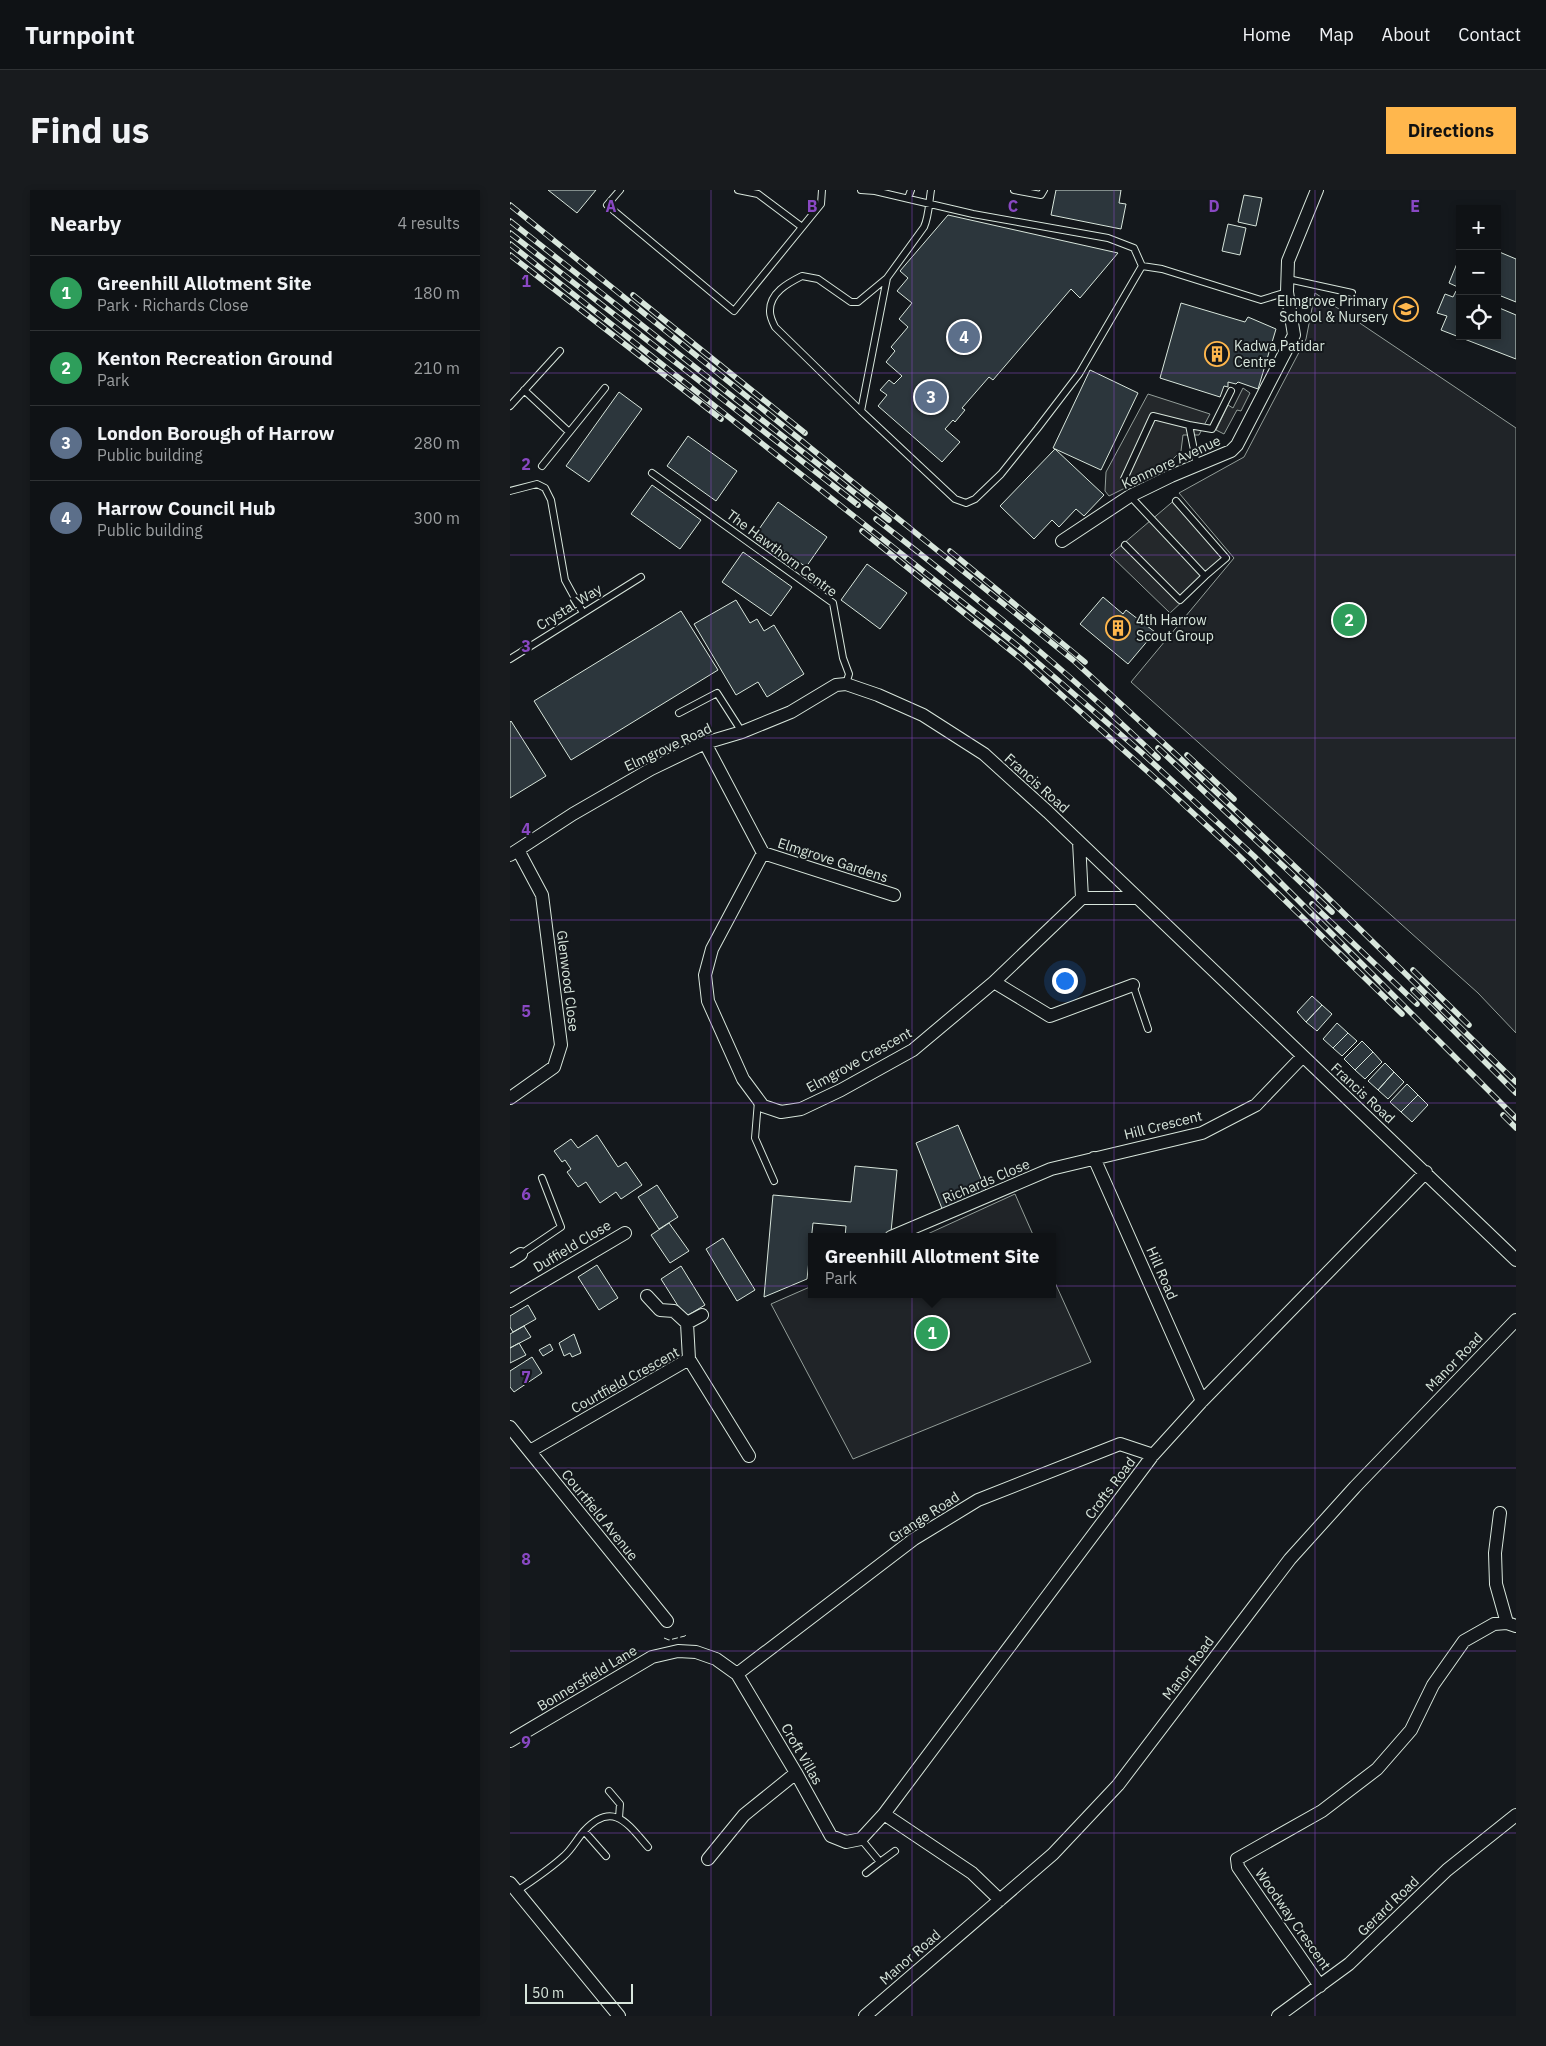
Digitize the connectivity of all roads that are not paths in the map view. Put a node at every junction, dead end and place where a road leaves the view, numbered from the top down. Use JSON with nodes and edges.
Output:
{"nodes":[{"id":1,"x":620,"y":190,"type":"edge"},
{"id":2,"x":738,"y":190,"type":"edge"},
{"id":3,"x":822,"y":190,"type":"edge"},
{"id":4,"x":861,"y":190,"type":"edge"},
{"id":5,"x":911,"y":190,"type":"edge"},
{"id":6,"x":932,"y":190,"type":"edge"},
{"id":7,"x":1014,"y":190,"type":"edge"},
{"id":8,"x":1044,"y":190,"type":"edge"},
{"id":9,"x":1316,"y":190,"type":"edge"},
{"id":10,"x":908,"y":198,"type":"junction"},
{"id":11,"x":929,"y":203,"type":"junction"},
{"id":12,"x":802,"y":227,"type":"junction"},
{"id":13,"x":1142,"y":266,"type":"junction"},
{"id":14,"x":887,"y":278,"type":"junction"},
{"id":15,"x":1288,"y":285,"type":"junction"},
{"id":16,"x":1352,"y":293,"type":"dead end"},
{"id":17,"x":560,"y":351,"type":"dead end"},
{"id":18,"x":605,"y":388,"type":"dead end"},
{"id":19,"x":524,"y":390,"type":"junction"},
{"id":20,"x":1231,"y":391,"type":"dead end"},
{"id":21,"x":510,"y":406,"type":"edge"},
{"id":22,"x":862,"y":411,"type":"junction"},
{"id":23,"x":1189,"y":426,"type":"junction"},
{"id":24,"x":569,"y":432,"type":"junction"},
{"id":25,"x":1197,"y":465,"type":"junction"},
{"id":26,"x":542,"y":466,"type":"dead end"},
{"id":27,"x":652,"y":473,"type":"dead end"},
{"id":28,"x":1124,"y":480,"type":"dead end"},
{"id":29,"x":510,"y":491,"type":"edge"},
{"id":30,"x":1130,"y":496,"type":"junction"},
{"id":31,"x":1176,"y":501,"type":"dead end"},
{"id":32,"x":1062,"y":541,"type":"dead end"},
{"id":33,"x":1125,"y":545,"type":"dead end"},
{"id":34,"x":1205,"y":576,"type":"junction"},
{"id":35,"x":641,"y":577,"type":"dead end"},
{"id":36,"x":583,"y":613,"type":"junction"},
{"id":37,"x":510,"y":659,"type":"edge"},
{"id":38,"x":846,"y":684,"type":"junction"},
{"id":39,"x":679,"y":713,"type":"dead end"},
{"id":40,"x":742,"y":732,"type":"junction"},
{"id":41,"x":706,"y":743,"type":"junction"},
{"id":42,"x":1079,"y":842,"type":"junction"},
{"id":43,"x":514,"y":853,"type":"edge"},
{"id":44,"x":763,"y":853,"type":"junction"},
{"id":45,"x":894,"y":895,"type":"dead end"},
{"id":46,"x":1082,"y":898,"type":"junction"},
{"id":47,"x":1138,"y":898,"type":"junction"},
{"id":48,"x":994,"y":982,"type":"junction"},
{"id":49,"x":1133,"y":985,"type":"joint"},
{"id":50,"x":1148,"y":1029,"type":"dead end"},
{"id":51,"x":1303,"y":1056,"type":"junction"},
{"id":52,"x":510,"y":1098,"type":"edge"},
{"id":53,"x":758,"y":1100,"type":"junction"},
{"id":54,"x":1094,"y":1158,"type":"junction"},
{"id":55,"x":1426,"y":1172,"type":"junction"},
{"id":56,"x":542,"y":1178,"type":"dead end"},
{"id":57,"x":774,"y":1181,"type":"dead end"},
{"id":58,"x":625,"y":1233,"type":"dead end"},
{"id":59,"x":900,"y":1233,"type":"edge"},
{"id":60,"x":521,"y":1254,"type":"joint"},
{"id":61,"x":1516,"y":1260,"type":"edge"},
{"id":62,"x":510,"y":1261,"type":"edge"},
{"id":63,"x":647,"y":1296,"type":"dead end"},
{"id":64,"x":510,"y":1301,"type":"edge"},
{"id":65,"x":702,"y":1315,"type":"dead end"},
{"id":66,"x":1516,"y":1320,"type":"edge"},
{"id":67,"x":688,"y":1323,"type":"junction"},
{"id":68,"x":689,"y":1359,"type":"junction"},
{"id":69,"x":1202,"y":1401,"type":"junction"},
{"id":70,"x":510,"y":1427,"type":"edge"},
{"id":71,"x":530,"y":1451,"type":"junction"},
{"id":72,"x":1153,"y":1455,"type":"junction"},
{"id":73,"x":749,"y":1456,"type":"dead end"},
{"id":74,"x":1500,"y":1514,"type":"dead end"},
{"id":75,"x":667,"y":1621,"type":"dead end"},
{"id":76,"x":1512,"y":1625,"type":"edge"},
{"id":77,"x":737,"y":1674,"type":"junction"},
{"id":78,"x":510,"y":1742,"type":"edge"},
{"id":79,"x":796,"y":1773,"type":"junction"},
{"id":80,"x":609,"y":1791,"type":"dead end"},
{"id":81,"x":884,"y":1814,"type":"junction"},
{"id":82,"x":1516,"y":1815,"type":"edge"},
{"id":83,"x":619,"y":1818,"type":"junction"},
{"id":84,"x":584,"y":1831,"type":"junction"},
{"id":85,"x":861,"y":1839,"type":"junction"},
{"id":86,"x":648,"y":1847,"type":"dead end"},
{"id":87,"x":895,"y":1851,"type":"dead end"},
{"id":88,"x":606,"y":1856,"type":"dead end"},
{"id":89,"x":708,"y":1859,"type":"dead end"},
{"id":90,"x":880,"y":1862,"type":"junction"},
{"id":91,"x":866,"y":1873,"type":"dead end"},
{"id":92,"x":514,"y":1887,"type":"edge"},
{"id":93,"x":1000,"y":1900,"type":"junction"},
{"id":94,"x":1320,"y":1986,"type":"junction"},
{"id":95,"x":619,"y":2016,"type":"edge"},
{"id":96,"x":865,"y":2016,"type":"edge"},
{"id":97,"x":1278,"y":2016,"type":"edge"}],
"edges":[{"from":1,"to":12,"type":"lane"},
{"from":2,"to":12,"type":"lane"},
{"from":3,"to":12,"type":"lane"},
{"from":4,"to":10,"type":"lane"},
{"from":5,"to":10,"type":"lane"},
{"from":6,"to":11,"type":"lane"},
{"from":7,"to":8,"type":"lane"},
{"from":9,"to":15,"type":"street","name":"Kenmore Avenue"},
{"from":10,"to":11,"type":"lane"},
{"from":11,"to":13,"type":"lane"},
{"from":11,"to":14,"type":"lane"},
{"from":13,"to":15,"type":"lane"},
{"from":13,"to":22,"type":"lane"},
{"from":14,"to":22,"type":"lane"},
{"from":14,"to":22,"type":"lane"},
{"from":15,"to":16,"type":"lane"},
{"from":15,"to":25,"type":"street","name":"Kenmore Avenue"},
{"from":17,"to":19,"type":"lane"},
{"from":18,"to":24,"type":"lane"},
{"from":19,"to":21,"type":"lane"},
{"from":19,"to":24,"type":"lane"},
{"from":20,"to":23,"type":"lane"},
{"from":23,"to":25,"type":"lane"},
{"from":23,"to":28,"type":"lane"},
{"from":24,"to":26,"type":"lane"},
{"from":25,"to":30,"type":"street","name":"Kenmore Avenue"},
{"from":27,"to":38,"type":"lane","name":"The Hawthorn Centre"},
{"from":29,"to":36,"type":"lane"},
{"from":30,"to":32,"type":"street","name":"Kenmore Avenue"},
{"from":30,"to":34,"type":"lane"},
{"from":31,"to":34,"type":"lane"},
{"from":33,"to":34,"type":"lane"},
{"from":35,"to":36,"type":"lane","name":"Crystal Way"},
{"from":36,"to":37,"type":"lane","name":"Crystal Way"},
{"from":38,"to":40,"type":"street","name":"Elmgrove Road"},
{"from":38,"to":42,"type":"street","name":"Francis Road"},
{"from":39,"to":40,"type":"lane"},
{"from":40,"to":41,"type":"street","name":"Elmgrove Road"},
{"from":41,"to":43,"type":"street","name":"Elmgrove Road"},
{"from":41,"to":44,"type":"street"},
{"from":42,"to":46,"type":"street"},
{"from":42,"to":47,"type":"street","name":"Francis Road"},
{"from":43,"to":52,"type":"street","name":"Glenwood Close"},
{"from":44,"to":45,"type":"street","name":"Elmgrove Gardens"},
{"from":44,"to":53,"type":"street","name":"Elmgrove Crescent"},
{"from":46,"to":47,"type":"street"},
{"from":46,"to":48,"type":"street","name":"Elmgrove Crescent"},
{"from":47,"to":51,"type":"street","name":"Francis Road"},
{"from":48,"to":49,"type":"street"},
{"from":48,"to":53,"type":"street","name":"Elmgrove Crescent"},
{"from":49,"to":50,"type":"lane"},
{"from":51,"to":54,"type":"street","name":"Hill Crescent"},
{"from":51,"to":55,"type":"street","name":"Francis Road"},
{"from":53,"to":57,"type":"lane"},
{"from":54,"to":59,"type":"street","name":"Richards Close"},
{"from":54,"to":69,"type":"street","name":"Hill Road"},
{"from":55,"to":61,"type":"street","name":"Francis Road"},
{"from":55,"to":69,"type":"street","name":"Crofts Road"},
{"from":56,"to":60,"type":"lane"},
{"from":58,"to":64,"type":"street","name":"Duffield Close"},
{"from":60,"to":62,"type":"street"},
{"from":63,"to":67,"type":"street"},
{"from":65,"to":67,"type":"street"},
{"from":66,"to":93,"type":"street","name":"Manor Road"},
{"from":67,"to":68,"type":"street"},
{"from":68,"to":71,"type":"street","name":"Courtfield Crescent"},
{"from":68,"to":73,"type":"street","name":"Courtfield Crescent"},
{"from":69,"to":72,"type":"street","name":"Crofts Road"},
{"from":70,"to":71,"type":"street","name":"Courtfield Avenue"},
{"from":71,"to":75,"type":"street","name":"Courtfield Avenue"},
{"from":72,"to":77,"type":"street","name":"Grange Road"},
{"from":72,"to":81,"type":"street","name":"Crofts Road"},
{"from":74,"to":76,"type":"street"},
{"from":76,"to":94,"type":"street","name":"Woodway Crescent"},
{"from":77,"to":78,"type":"street","name":"Bonnersfield Lane"},
{"from":77,"to":79,"type":"street","name":"Croft Villas"},
{"from":79,"to":85,"type":"street","name":"Croft Villas"},
{"from":79,"to":89,"type":"street"},
{"from":80,"to":83,"type":"lane"},
{"from":81,"to":85,"type":"street","name":"Crofts Road"},
{"from":81,"to":93,"type":"street"},
{"from":82,"to":94,"type":"street","name":"Gerard Road"},
{"from":83,"to":84,"type":"lane"},
{"from":83,"to":86,"type":"lane"},
{"from":84,"to":88,"type":"lane"},
{"from":84,"to":92,"type":"lane"},
{"from":85,"to":90,"type":"lane"},
{"from":87,"to":90,"type":"lane"},
{"from":90,"to":91,"type":"lane"},
{"from":92,"to":95,"type":"street"},
{"from":93,"to":96,"type":"street","name":"Manor Road"},
{"from":94,"to":97,"type":"street","name":"Gerard Road"}]}
